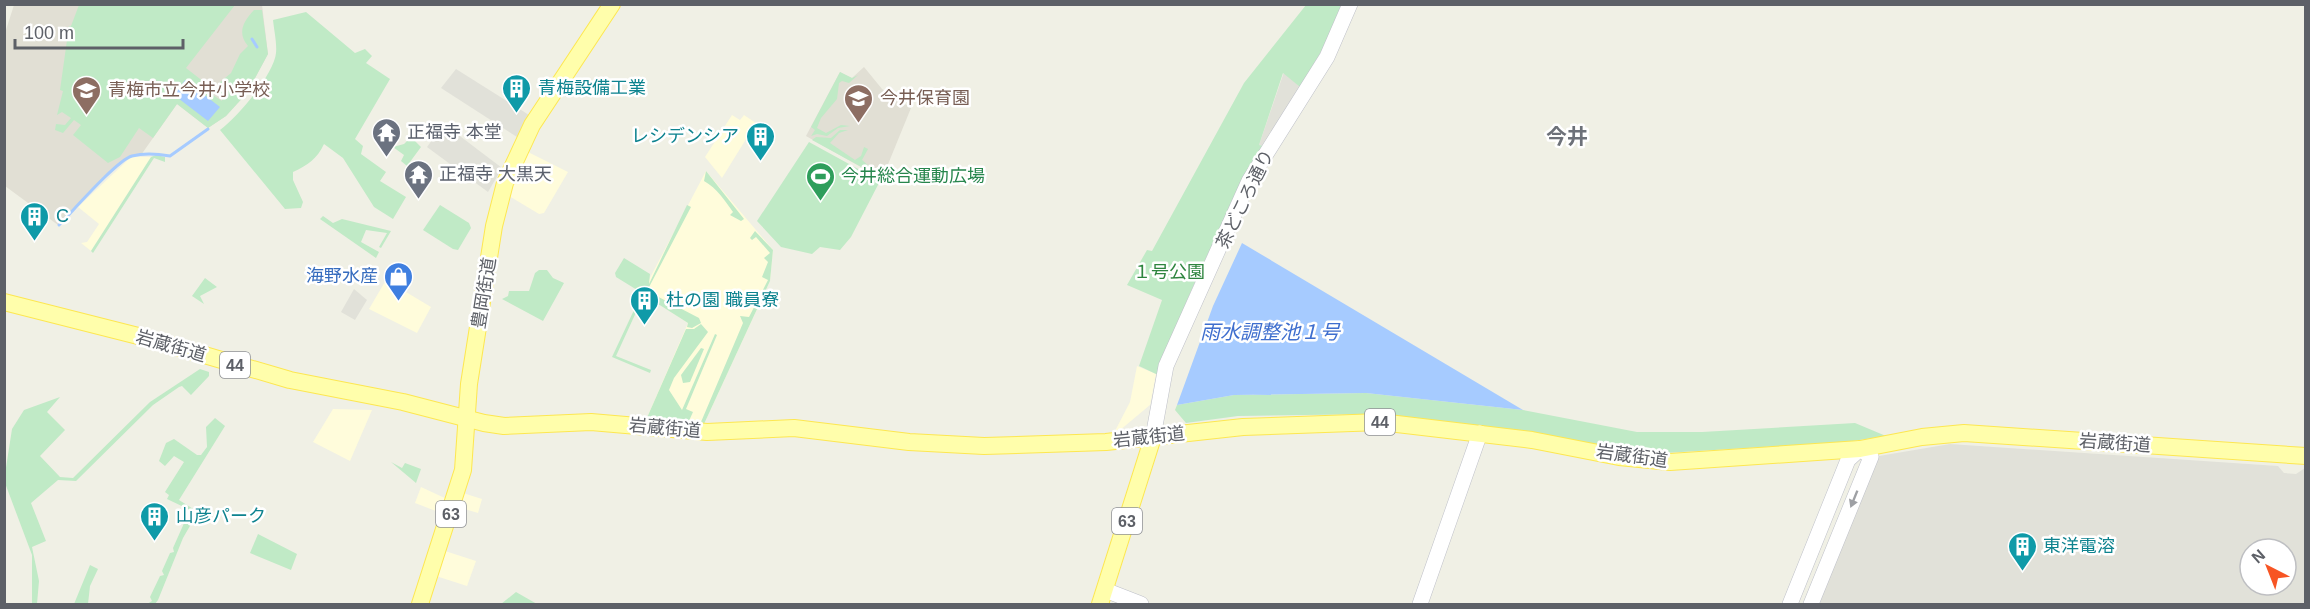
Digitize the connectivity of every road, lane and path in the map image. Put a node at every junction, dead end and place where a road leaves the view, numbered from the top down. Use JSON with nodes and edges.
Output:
{"nodes":[{"id":1,"x":612,"y":4,"type":"edge"},
{"id":2,"x":1350,"y":4,"type":"edge"},
{"id":3,"x":4,"y":302,"type":"edge"},
{"id":4,"x":467,"y":419,"type":"junction"},
{"id":5,"x":1480,"y":434,"type":"junction"},
{"id":6,"x":1153,"y":438,"type":"junction"},
{"id":7,"x":1860,"y":449,"type":"junction"},
{"id":8,"x":2306,"y":456,"type":"edge"},
{"id":9,"x":1103,"y":597,"type":"edge"},
{"id":10,"x":420,"y":604,"type":"edge"},
{"id":11,"x":1141,"y":604,"type":"edge"},
{"id":12,"x":1420,"y":604,"type":"edge"},
{"id":13,"x":1790,"y":604,"type":"edge"},
{"id":14,"x":1811,"y":604,"type":"edge"}],
"edges":[{"from":1,"to":4,"type":"main road","name":"豊岡街道","number":"63"},
{"from":2,"to":6,"type":"street","name":"茶どころ通り"},
{"from":3,"to":4,"type":"main road","name":"岩蔵街道","number":"44"},
{"from":4,"to":6,"type":"main road","name":"岩蔵街道","number":"44"},
{"from":4,"to":10,"type":"main road","name":"豊岡街道","number":"63"},
{"from":5,"to":6,"type":"main road","name":"岩蔵街道","number":"44"},
{"from":5,"to":7,"type":"main road","name":"岩蔵街道","number":"44"},
{"from":5,"to":12,"type":"street"},
{"from":6,"to":9,"type":"main road","number":"63"},
{"from":7,"to":8,"type":"main road","name":"岩蔵街道","number":"44"},
{"from":7,"to":13,"type":"street"},
{"from":7,"to":14,"type":"street","one_way":true},
{"from":9,"to":11,"type":"street"}]}
